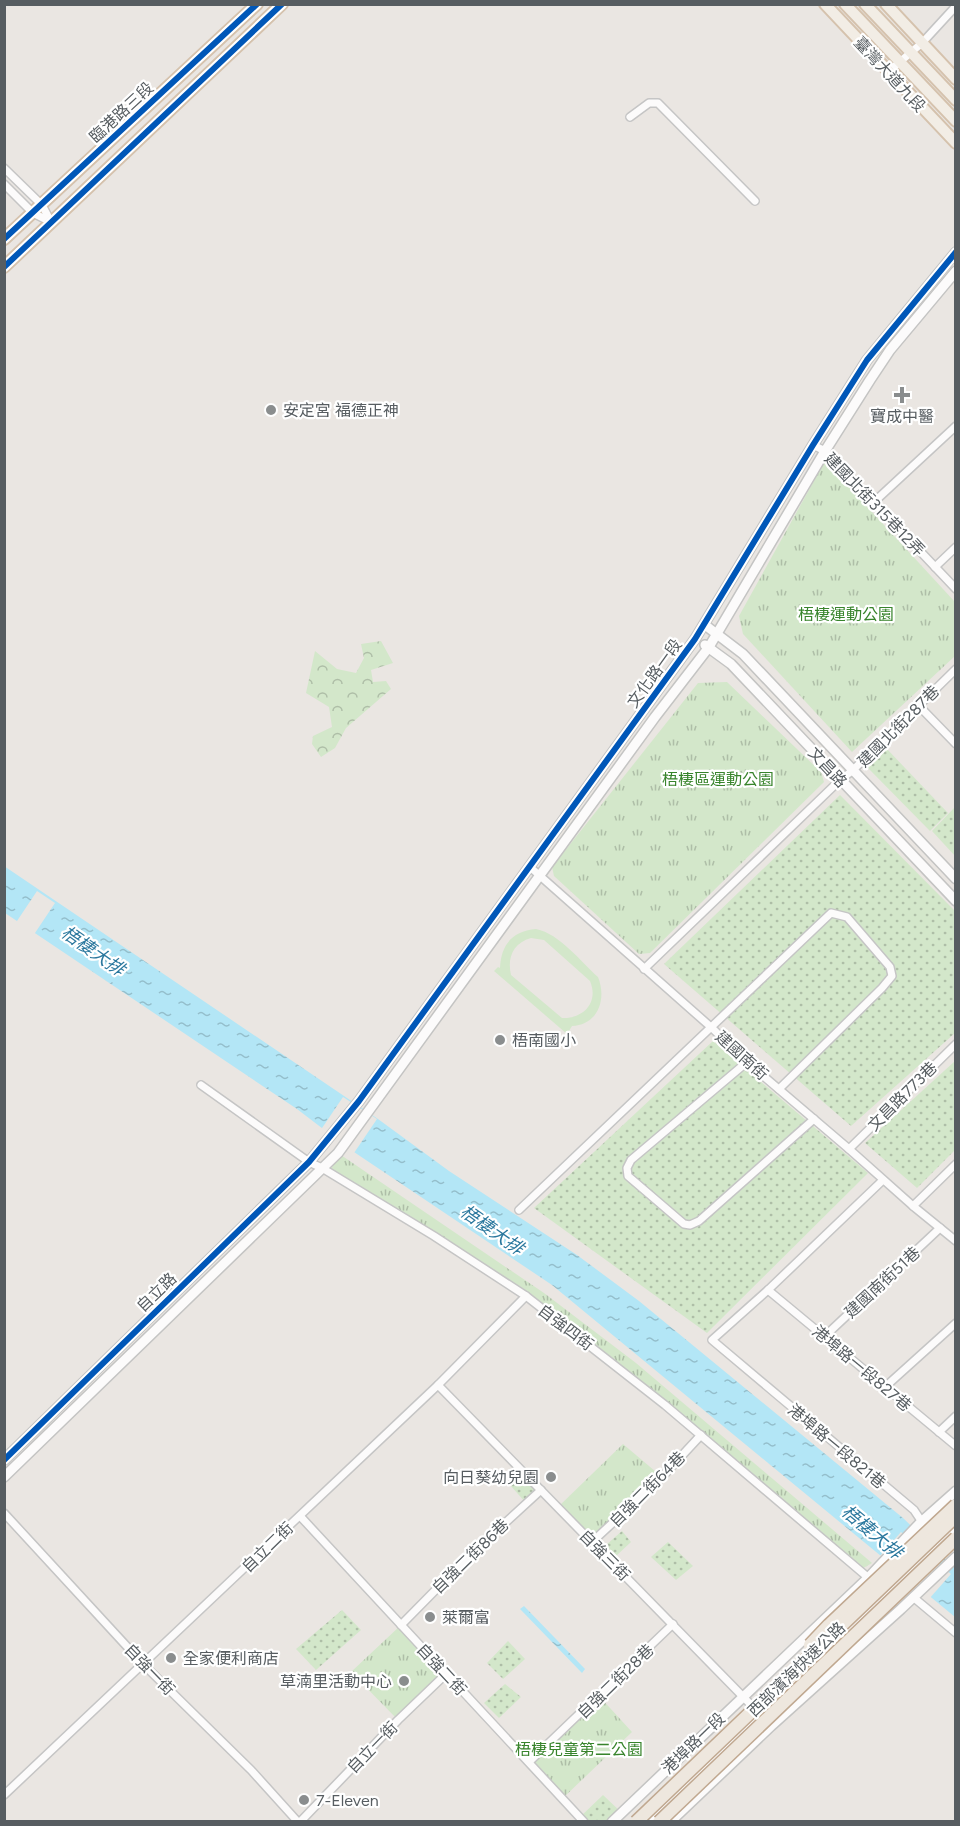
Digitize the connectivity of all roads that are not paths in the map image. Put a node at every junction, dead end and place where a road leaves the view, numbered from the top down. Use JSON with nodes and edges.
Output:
{"nodes":[{"id":1,"x":257,"y":4,"type":"edge"},
{"id":2,"x":282,"y":4,"type":"edge"},
{"id":3,"x":825,"y":4,"type":"edge"},
{"id":4,"x":845,"y":4,"type":"edge"},
{"id":5,"x":865,"y":4,"type":"edge"},
{"id":6,"x":886,"y":4,"type":"edge"},
{"id":7,"x":956,"y":6,"type":"edge"},
{"id":8,"x":922,"y":43,"type":"junction"},
{"id":9,"x":911,"y":52,"type":"junction"},
{"id":10,"x":900,"y":62,"type":"junction"},
{"id":11,"x":888,"y":72,"type":"junction"},
{"id":12,"x":956,"y":79,"type":"edge"},
{"id":13,"x":956,"y":100,"type":"edge"},
{"id":14,"x":630,"y":117,"type":"dead end"},
{"id":15,"x":956,"y":122,"type":"edge"},
{"id":16,"x":956,"y":143,"type":"edge"},
{"id":17,"x":4,"y":168,"type":"edge"},
{"id":18,"x":4,"y":184,"type":"edge"},
{"id":19,"x":755,"y":201,"type":"dead end"},
{"id":20,"x":42,"y":205,"type":"junction"},
{"id":21,"x":33,"y":213,"type":"junction"},
{"id":22,"x":51,"y":222,"type":"junction"},
{"id":23,"x":4,"y":239,"type":"edge"},
{"id":24,"x":956,"y":252,"type":"edge"},
{"id":25,"x":944,"y":265,"type":"junction"},
{"id":26,"x":4,"y":267,"type":"edge"},
{"id":27,"x":955,"y":274,"type":"edge"},
{"id":28,"x":956,"y":426,"type":"edge"},
{"id":29,"x":813,"y":445,"type":"junction"},
{"id":30,"x":825,"y":451,"type":"junction"},
{"id":31,"x":874,"y":502,"type":"junction"},
{"id":32,"x":956,"y":547,"type":"edge"},
{"id":33,"x":935,"y":567,"type":"junction"},
{"id":34,"x":956,"y":590,"type":"edge"},
{"id":35,"x":705,"y":624,"type":"junction"},
{"id":36,"x":717,"y":633,"type":"junction"},
{"id":37,"x":695,"y":639,"type":"junction"},
{"id":38,"x":709,"y":646,"type":"junction"},
{"id":39,"x":956,"y":669,"type":"edge"},
{"id":40,"x":919,"y":706,"type":"junction"},
{"id":41,"x":956,"y":744,"type":"edge"},
{"id":42,"x":852,"y":771,"type":"junction"},
{"id":43,"x":840,"y":780,"type":"junction"},
{"id":44,"x":530,"y":867,"type":"junction"},
{"id":45,"x":540,"y":876,"type":"junction"},
{"id":46,"x":956,"y":879,"type":"edge"},
{"id":47,"x":956,"y":901,"type":"edge"},
{"id":48,"x":644,"y":969,"type":"junction"},
{"id":49,"x":712,"y":1028,"type":"junction"},
{"id":50,"x":956,"y":1044,"type":"edge"},
{"id":51,"x":747,"y":1062,"type":"junction"},
{"id":52,"x":201,"y":1085,"type":"dead end"},
{"id":53,"x":779,"y":1089,"type":"junction"},
{"id":54,"x":814,"y":1119,"type":"junction"},
{"id":55,"x":326,"y":1143,"type":"joint"},
{"id":56,"x":849,"y":1149,"type":"junction"},
{"id":57,"x":338,"y":1153,"type":"joint"},
{"id":58,"x":309,"y":1162,"type":"junction"},
{"id":59,"x":956,"y":1164,"type":"edge"},
{"id":60,"x":322,"y":1168,"type":"junction"},
{"id":61,"x":883,"y":1180,"type":"junction"},
{"id":62,"x":913,"y":1206,"type":"junction"},
{"id":63,"x":519,"y":1210,"type":"dead end"},
{"id":64,"x":940,"y":1228,"type":"junction"},
{"id":65,"x":956,"y":1241,"type":"edge"},
{"id":66,"x":768,"y":1290,"type":"junction"},
{"id":67,"x":526,"y":1296,"type":"junction"},
{"id":68,"x":956,"y":1323,"type":"edge"},
{"id":69,"x":825,"y":1336,"type":"junction"},
{"id":70,"x":438,"y":1385,"type":"junction"},
{"id":71,"x":885,"y":1387,"type":"junction"},
{"id":72,"x":956,"y":1416,"type":"edge"},
{"id":73,"x":939,"y":1432,"type":"junction"},
{"id":74,"x":701,"y":1435,"type":"junction"},
{"id":75,"x":956,"y":1446,"type":"edge"},
{"id":76,"x":4,"y":1460,"type":"edge"},
{"id":77,"x":4,"y":1477,"type":"edge"},
{"id":78,"x":541,"y":1490,"type":"junction"},
{"id":79,"x":956,"y":1491,"type":"edge"},
{"id":80,"x":956,"y":1505,"type":"edge"},
{"id":81,"x":4,"y":1513,"type":"edge"},
{"id":82,"x":300,"y":1516,"type":"junction"},
{"id":83,"x":956,"y":1516,"type":"edge"},
{"id":84,"x":921,"y":1522,"type":"junction"},
{"id":85,"x":956,"y":1528,"type":"edge"},
{"id":86,"x":956,"y":1538,"type":"edge"},
{"id":87,"x":592,"y":1542,"type":"junction"},
{"id":88,"x":940,"y":1542,"type":"junction"},
{"id":89,"x":955,"y":1555,"type":"edge"},
{"id":90,"x":868,"y":1578,"type":"junction"},
{"id":91,"x":886,"y":1595,"type":"junction"},
{"id":92,"x":913,"y":1597,"type":"junction"},
{"id":93,"x":901,"y":1609,"type":"junction"},
{"id":94,"x":673,"y":1624,"type":"junction"},
{"id":95,"x":401,"y":1625,"type":"junction"},
{"id":96,"x":956,"y":1633,"type":"edge"},
{"id":97,"x":144,"y":1665,"type":"junction"},
{"id":98,"x":447,"y":1674,"type":"junction"},
{"id":99,"x":769,"y":1695,"type":"junction"},
{"id":100,"x":742,"y":1696,"type":"junction"},
{"id":101,"x":782,"y":1705,"type":"junction"},
{"id":102,"x":760,"y":1715,"type":"junction"},
{"id":103,"x":771,"y":1726,"type":"junction"},
{"id":104,"x":529,"y":1762,"type":"junction"},
{"id":105,"x":4,"y":1795,"type":"edge"},
{"id":106,"x":299,"y":1821,"type":"edge"},
{"id":107,"x":584,"y":1821,"type":"edge"},
{"id":108,"x":612,"y":1821,"type":"edge"},
{"id":109,"x":636,"y":1821,"type":"edge"},
{"id":110,"x":647,"y":1821,"type":"edge"},
{"id":111,"x":659,"y":1821,"type":"edge"},
{"id":112,"x":670,"y":1821,"type":"edge"}],
"edges":[{"from":1,"to":20,"type":"main road","name":"臨港路三段"},
{"from":2,"to":22,"type":"main road","name":"臨港路三段"},
{"from":3,"to":11,"type":"main road","name":"臺灣大道九段"},
{"from":4,"to":10,"type":"main road","name":"臺灣大道九段"},
{"from":5,"to":9,"type":"main road","name":"臺灣大道九段"},
{"from":6,"to":8,"type":"main road"},
{"from":7,"to":8,"type":"street"},
{"from":8,"to":9,"type":"street"},
{"from":8,"to":12,"type":"main road"},
{"from":9,"to":10,"type":"street"},
{"from":9,"to":13,"type":"main road","name":"臺灣大道九段"},
{"from":10,"to":11,"type":"street"},
{"from":10,"to":15,"type":"main road","name":"臺灣大道九段"},
{"from":11,"to":16,"type":"main road","name":"臺灣大道九段"},
{"from":14,"to":19,"type":"street"},
{"from":17,"to":20,"type":"street"},
{"from":18,"to":21,"type":"street"},
{"from":20,"to":21,"type":"main road","name":"臨港路三段"},
{"from":20,"to":22,"type":"street"},
{"from":21,"to":22,"type":"street"},
{"from":21,"to":23,"type":"main road","name":"臨港路三段"},
{"from":22,"to":26,"type":"main road","name":"臨港路三段"},
{"from":24,"to":25,"type":"street","name":"文化路一段"},
{"from":25,"to":27,"type":"street"},
{"from":25,"to":29,"type":"street","name":"文化路一段"},
{"from":27,"to":30,"type":"street","name":"文化路一段"},
{"from":28,"to":31,"type":"street"},
{"from":29,"to":30,"type":"street","name":"建國北街315巷12弄"},
{"from":29,"to":35,"type":"street","name":"文化路一段"},
{"from":30,"to":31,"type":"street","name":"建國北街315巷12弄"},
{"from":30,"to":36,"type":"street","name":"文化路一段"},
{"from":31,"to":33,"type":"street","name":"建國北街315巷12弄"},
{"from":32,"to":33,"type":"street"},
{"from":33,"to":34,"type":"street","name":"建國北街315巷12弄"},
{"from":35,"to":36,"type":"street","name":"文昌路"},
{"from":35,"to":37,"type":"street","name":"文化路一段"},
{"from":36,"to":38,"type":"street","name":"文化路一段"},
{"from":36,"to":42,"type":"street","name":"文昌路"},
{"from":37,"to":38,"type":"street","name":"文昌路"},
{"from":37,"to":44,"type":"street","name":"文化路一段"},
{"from":38,"to":43,"type":"street","name":"文昌路"},
{"from":38,"to":45,"type":"street","name":"文化路一段"},
{"from":39,"to":40,"type":"street","name":"建國北街287巷"},
{"from":40,"to":41,"type":"street"},
{"from":40,"to":42,"type":"street","name":"建國北街287巷"},
{"from":42,"to":43,"type":"street","name":"建國北街287巷"},
{"from":42,"to":46,"type":"street","name":"文昌路"},
{"from":43,"to":47,"type":"street","name":"文昌路"},
{"from":43,"to":48,"type":"street","name":"建國北街287巷"},
{"from":44,"to":45,"type":"street","name":"建國南街"},
{"from":44,"to":55,"type":"street","name":"文化路一段"},
{"from":45,"to":48,"type":"street","name":"建國南街"},
{"from":45,"to":57,"type":"street","name":"文化路一段"},
{"from":48,"to":49,"type":"street","name":"建國南街"},
{"from":49,"to":51,"type":"street","name":"建國南街"},
{"from":49,"to":53,"type":"street"},
{"from":49,"to":63,"type":"street"},
{"from":50,"to":56,"type":"street","name":"文昌路773巷"},
{"from":51,"to":53,"type":"street","name":"建國南街"},
{"from":51,"to":54,"type":"street"},
{"from":52,"to":58,"type":"street","name":"自強四街"},
{"from":53,"to":54,"type":"street","name":"建國南街"},
{"from":54,"to":56,"type":"street","name":"建國南街"},
{"from":55,"to":58,"type":"street","name":"自立路"},
{"from":56,"to":61,"type":"street","name":"建國南街"},
{"from":57,"to":60,"type":"street","name":"自立路"},
{"from":58,"to":60,"type":"street","name":"自強四街"},
{"from":58,"to":76,"type":"street","name":"自立路"},
{"from":59,"to":62,"type":"street"},
{"from":60,"to":67,"type":"street","name":"自強四街"},
{"from":60,"to":77,"type":"street","name":"自立路"},
{"from":61,"to":62,"type":"street","name":"建國南街"},
{"from":61,"to":66,"type":"street"},
{"from":62,"to":64,"type":"street","name":"建國南街"},
{"from":64,"to":65,"type":"street","name":"建國南街"},
{"from":64,"to":69,"type":"street","name":"建國南街51巷"},
{"from":66,"to":69,"type":"street","name":"港埠路一段827巷"},
{"from":66,"to":84,"type":"street","name":"港埠路一段821巷"},
{"from":67,"to":70,"type":"street","name":"自立二街"},
{"from":67,"to":74,"type":"street","name":"自強四街"},
{"from":68,"to":71,"type":"street"},
{"from":69,"to":71,"type":"street","name":"港埠路一段827巷"},
{"from":70,"to":78,"type":"street","name":"自強三街"},
{"from":70,"to":82,"type":"street","name":"自立二街"},
{"from":71,"to":73,"type":"street","name":"港埠路一段827巷"},
{"from":72,"to":73,"type":"street"},
{"from":73,"to":75,"type":"street","name":"港埠路一段827巷"},
{"from":74,"to":87,"type":"street","name":"自強二街64巷"},
{"from":74,"to":90,"type":"street","name":"自強四街"},
{"from":78,"to":87,"type":"street","name":"自強三街"},
{"from":78,"to":95,"type":"street","name":"自強二街86巷"},
{"from":79,"to":84,"type":"street","name":"港埠路一段"},
{"from":80,"to":99,"type":"highway","bridge":true},
{"from":81,"to":97,"type":"street","name":"自強一街"},
{"from":82,"to":95,"type":"street","name":"自強二街"},
{"from":82,"to":97,"type":"street","name":"自立二街"},
{"from":83,"to":99,"type":"highway","name":"西部濱海快速公路","bridge":true},
{"from":84,"to":88,"type":"street","name":"港埠路一段821巷"},
{"from":84,"to":90,"type":"street","name":"港埠路一段"},
{"from":85,"to":88,"type":"street","name":"港埠路一段"},
{"from":86,"to":101,"type":"highway","name":"西部濱海快速公路","bridge":true},
{"from":87,"to":94,"type":"street","name":"自強三街"},
{"from":88,"to":89,"type":"street","name":"港埠路一段821巷"},
{"from":88,"to":91,"type":"street","name":"港埠路一段"},
{"from":89,"to":92,"type":"street"},
{"from":89,"to":101,"type":"highway","bridge":true},
{"from":90,"to":91,"type":"street","name":"自強四街"},
{"from":90,"to":100,"type":"street","name":"港埠路一段"},
{"from":91,"to":93,"type":"street","name":"自強四街"},
{"from":91,"to":102,"type":"street","name":"港埠路一段"},
{"from":92,"to":93,"type":"street"},
{"from":92,"to":96,"type":"street"},
{"from":93,"to":103,"type":"street"},
{"from":94,"to":100,"type":"street","name":"自強三街"},
{"from":94,"to":104,"type":"street","name":"自強二街28巷"},
{"from":95,"to":98,"type":"street","name":"自強二街"},
{"from":97,"to":105,"type":"street","name":"自立二街"},
{"from":97,"to":106,"type":"street","name":"自強一街"},
{"from":98,"to":104,"type":"street","name":"自強二街"},
{"from":98,"to":106,"type":"street","name":"自立一街"},
{"from":99,"to":109,"type":"highway","name":"西部濱海快速公路","bridge":true},
{"from":100,"to":102,"type":"street","name":"自強三街"},
{"from":100,"to":108,"type":"street","name":"港埠路一段"},
{"from":101,"to":111,"type":"highway","name":"西部濱海快速公路","bridge":true},
{"from":102,"to":103,"type":"street","name":"自強三街"},
{"from":102,"to":110,"type":"street","name":"港埠路一段"},
{"from":103,"to":112,"type":"street"},
{"from":104,"to":107,"type":"street","name":"自強二街"}]}
